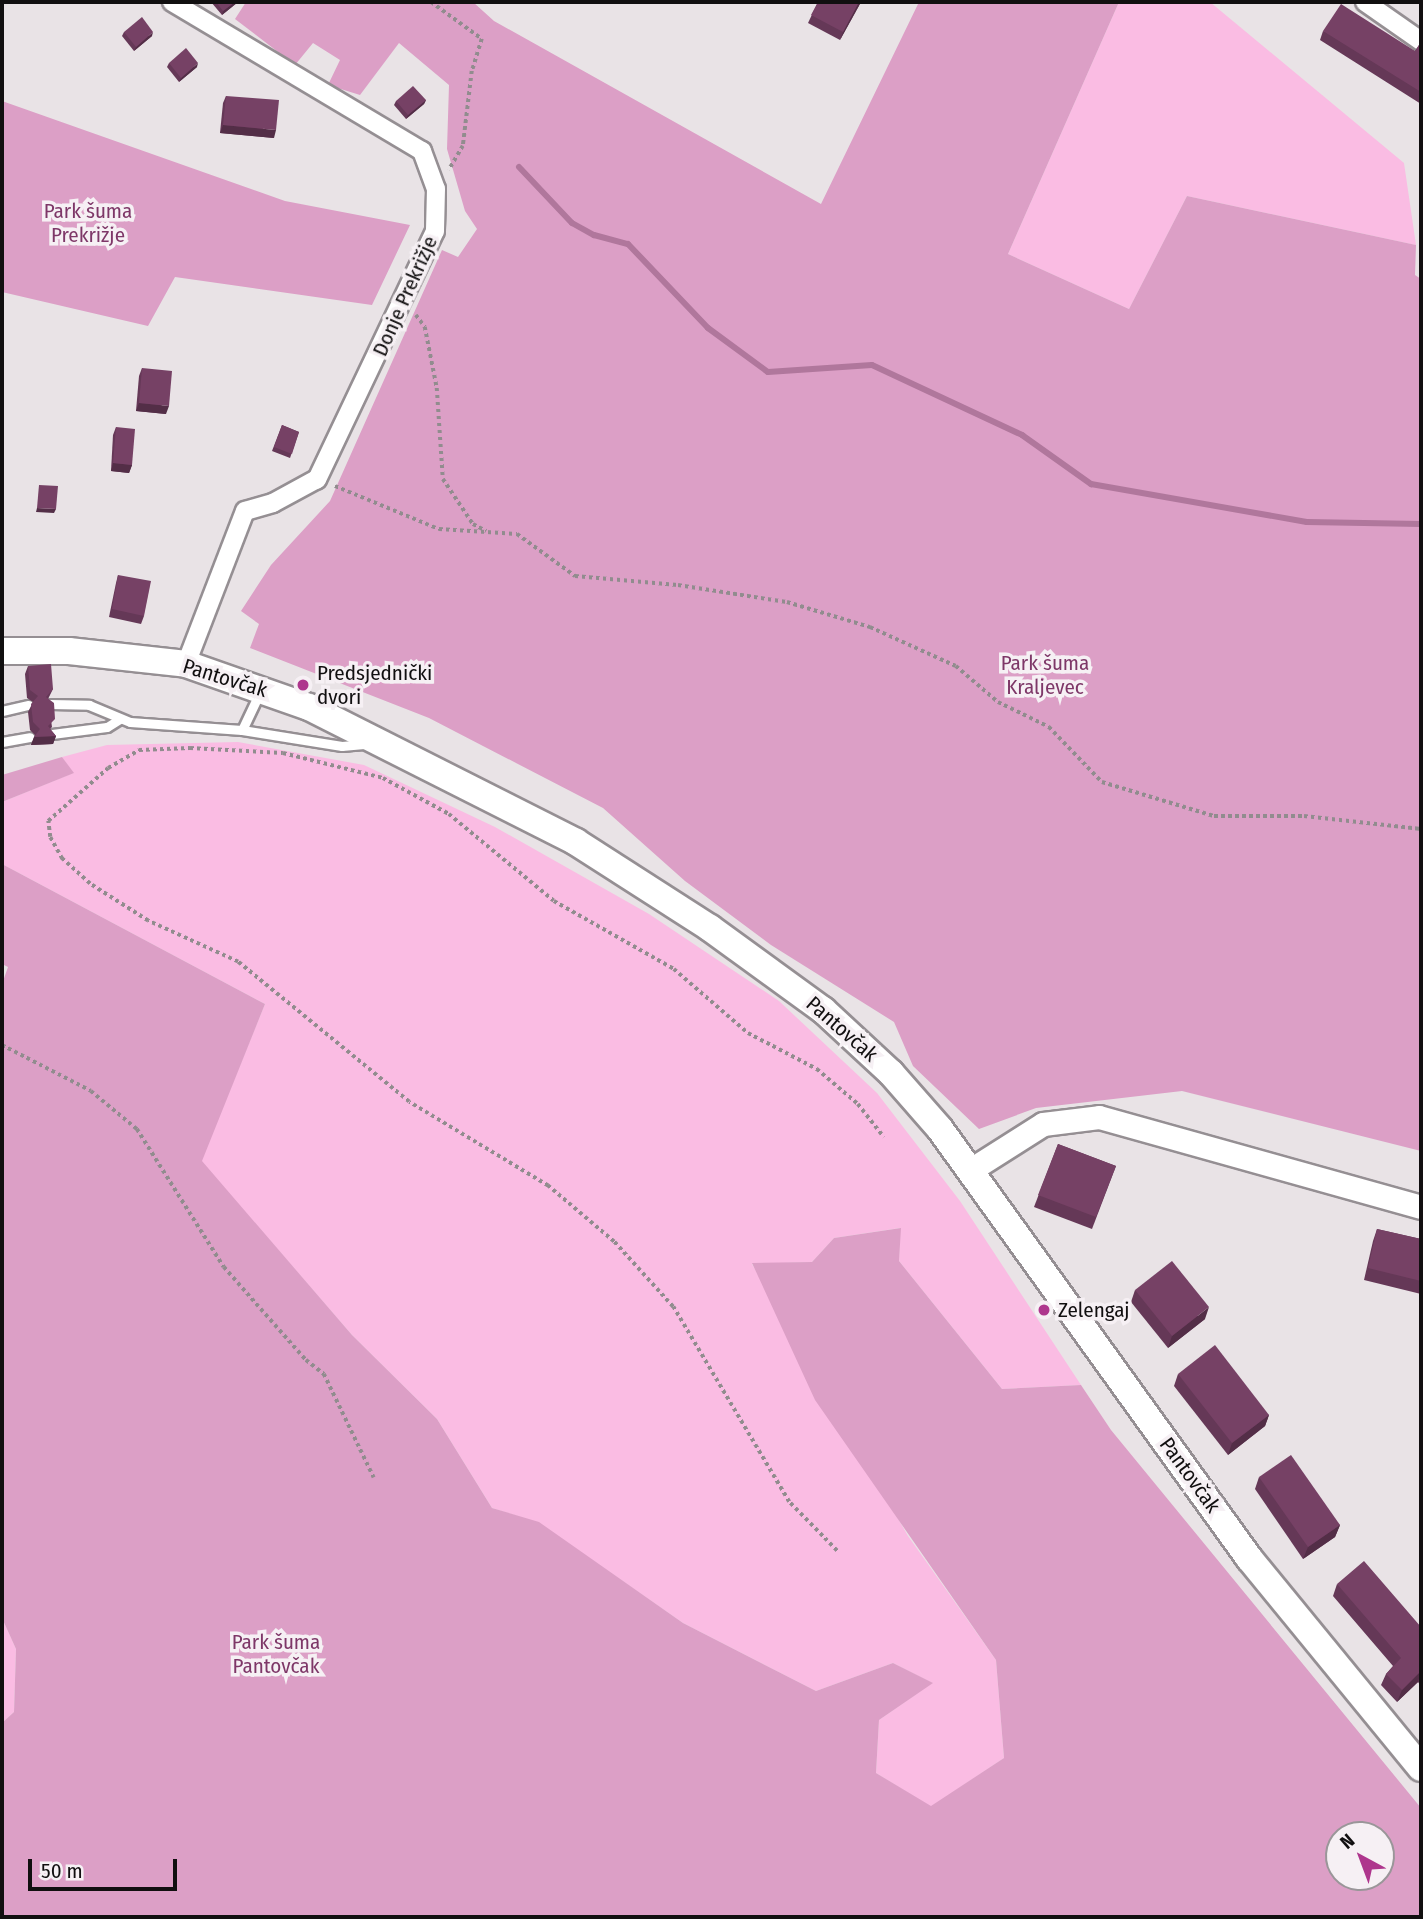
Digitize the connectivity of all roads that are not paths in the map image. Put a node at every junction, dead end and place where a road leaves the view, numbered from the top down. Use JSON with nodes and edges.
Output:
{"nodes":[{"id":1,"x":172,"y":2,"type":"edge"},
{"id":2,"x":1366,"y":2,"type":"edge"},
{"id":3,"x":1421,"y":41,"type":"edge"},
{"id":4,"x":2,"y":651,"type":"edge"},
{"id":5,"x":186,"y":664,"type":"junction"},
{"id":6,"x":262,"y":687,"type":"junction"},
{"id":7,"x":50,"y":704,"type":"edge"},
{"id":8,"x":28,"y":705,"type":"edge"},
{"id":9,"x":2,"y":711,"type":"edge"},
{"id":10,"x":120,"y":719,"type":"junction"},
{"id":11,"x":242,"y":730,"type":"junction"},
{"id":12,"x":52,"y":734,"type":"edge"},
{"id":13,"x":30,"y":737,"type":"dead end"},
{"id":14,"x":2,"y":742,"type":"edge"},
{"id":15,"x":387,"y":742,"type":"junction"},
{"id":16,"x":972,"y":1169,"type":"junction"},
{"id":17,"x":1421,"y":1206,"type":"edge"},
{"id":18,"x":1421,"y":1768,"type":"edge"}],
"edges":[{"from":1,"to":5,"type":"street","name":"Donje Prekrižje"},
{"from":2,"to":3,"type":"street"},
{"from":4,"to":5,"type":"main road","name":"Pantovčak"},
{"from":5,"to":6,"type":"main road","name":"Pantovčak"},
{"from":6,"to":11,"type":"lane"},
{"from":6,"to":15,"type":"main road","name":"Pantovčak"},
{"from":7,"to":10,"type":"lane"},
{"from":8,"to":9,"type":"lane"},
{"from":10,"to":11,"type":"lane"},
{"from":10,"to":12,"type":"lane"},
{"from":11,"to":15,"type":"lane"},
{"from":13,"to":14,"type":"lane"},
{"from":15,"to":16,"type":"main road","name":"Pantovčak"},
{"from":16,"to":17,"type":"street"},
{"from":16,"to":18,"type":"main road","name":"Pantovčak"}]}
